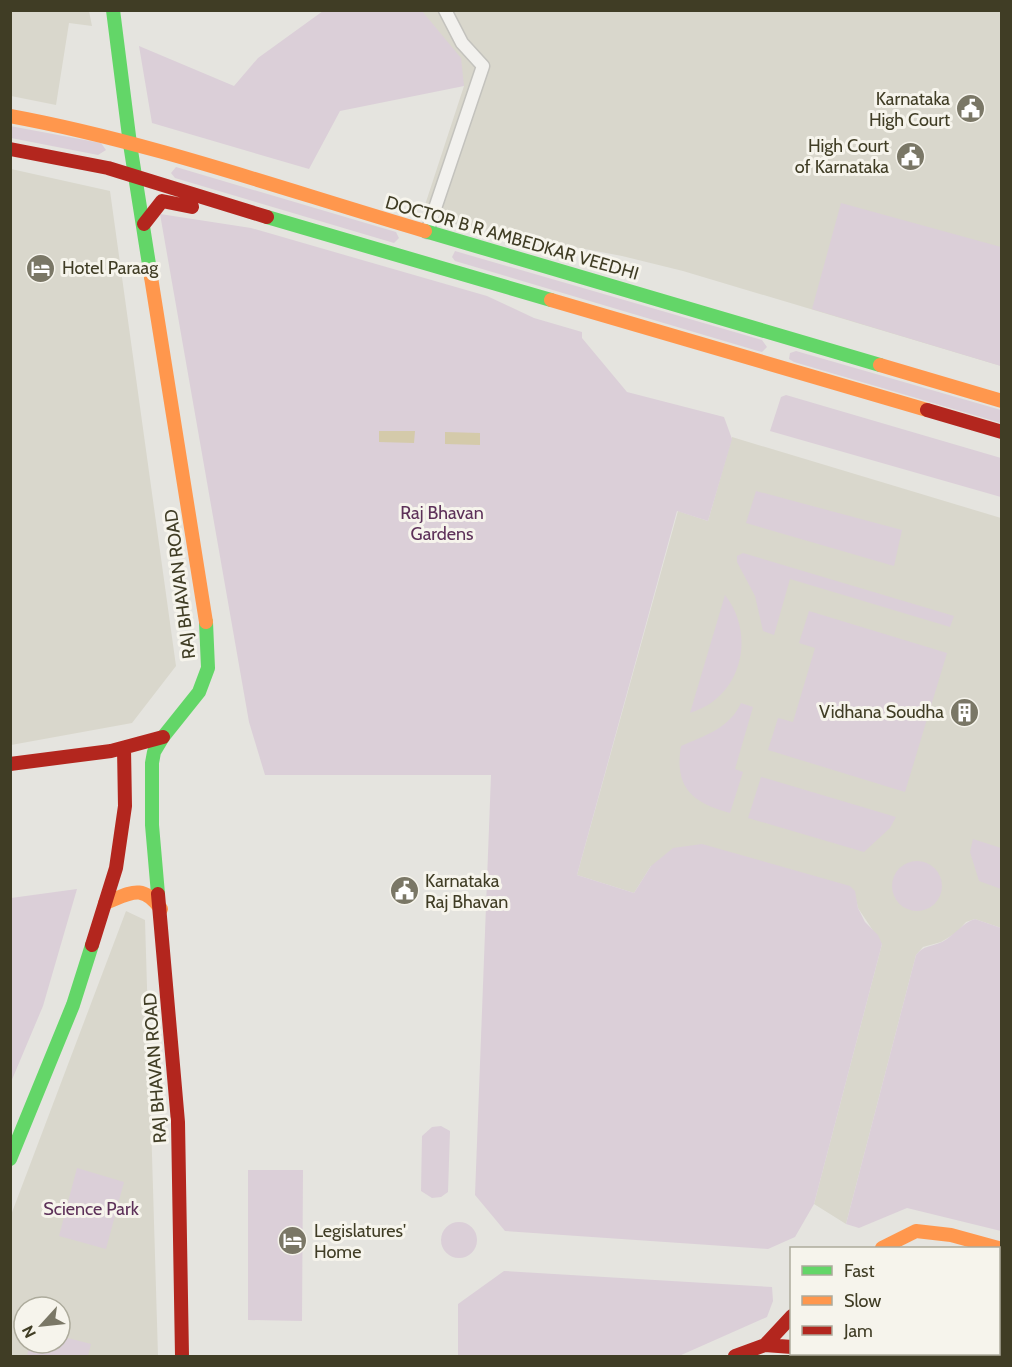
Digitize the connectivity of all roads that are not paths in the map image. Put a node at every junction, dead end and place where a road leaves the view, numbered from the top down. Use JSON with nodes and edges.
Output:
{"nodes":[{"id":1,"x":113,"y":10,"type":"edge"},
{"id":2,"x":445,"y":10,"type":"edge"},
{"id":3,"x":10,"y":116,"type":"edge"},
{"id":4,"x":130,"y":144,"type":"junction"},
{"id":5,"x":10,"y":149,"type":"edge"},
{"id":6,"x":135,"y":176,"type":"junction"},
{"id":7,"x":214,"y":201,"type":"junction"},
{"id":8,"x":144,"y":224,"type":"junction"},
{"id":9,"x":427,"y":232,"type":"junction"},
{"id":10,"x":405,"y":242,"type":"junction"},
{"id":11,"x":440,"y":251,"type":"junction"},
{"id":12,"x":1002,"y":401,"type":"edge"},
{"id":13,"x":1002,"y":432,"type":"edge"},
{"id":14,"x":163,"y":736,"type":"junction"},
{"id":15,"x":123,"y":748,"type":"junction"},
{"id":16,"x":10,"y":764,"type":"edge"},
{"id":17,"x":105,"y":903,"type":"junction"},
{"id":18,"x":161,"y":909,"type":"junction"},
{"id":19,"x":10,"y":1159,"type":"edge"},
{"id":20,"x":908,"y":1242,"type":"edge"},
{"id":21,"x":886,"y":1247,"type":"edge"},
{"id":22,"x":995,"y":1247,"type":"edge"},
{"id":23,"x":790,"y":1318,"type":"edge"},
{"id":24,"x":765,"y":1345,"type":"junction"},
{"id":25,"x":790,"y":1347,"type":"edge"},
{"id":26,"x":182,"y":1356,"type":"edge"},
{"id":27,"x":735,"y":1356,"type":"edge"}],
"edges":[{"from":1,"to":4,"type":"main road","name":"RAJ BHAVAN ROAD"},
{"from":2,"to":9,"type":"street"},
{"from":3,"to":4,"type":"main road","name":"DOCTOR B R AMBEDKAR VEEDHI"},
{"from":4,"to":6,"type":"main road","name":"RAJ BHAVAN ROAD"},
{"from":4,"to":10,"type":"main road","name":"DOCTOR B R AMBEDKAR VEEDHI"},
{"from":5,"to":6,"type":"main road","name":"DOCTOR B R AMBEDKAR VEEDHI"},
{"from":6,"to":7,"type":"main road","name":"DOCTOR B R AMBEDKAR VEEDHI"},
{"from":6,"to":8,"type":"main road","name":"RAJ BHAVAN ROAD"},
{"from":7,"to":8,"type":"main road"},
{"from":7,"to":10,"type":"main road","name":"DOCTOR B R AMBEDKAR VEEDHI"},
{"from":8,"to":14,"type":"main road","name":"RAJ BHAVAN ROAD"},
{"from":9,"to":10,"type":"main road","name":"DOCTOR B R AMBEDKAR VEEDHI"},
{"from":9,"to":11,"type":"main road","name":"DOCTOR B R AMBEDKAR VEEDHI"},
{"from":10,"to":11,"type":"main road","name":"DOCTOR B R AMBEDKAR VEEDHI"},
{"from":11,"to":12,"type":"main road","name":"DOCTOR B R AMBEDKAR VEEDHI"},
{"from":11,"to":13,"type":"main road","name":"DOCTOR B R AMBEDKAR VEEDHI"},
{"from":14,"to":15,"type":"main road"},
{"from":14,"to":18,"type":"main road","name":"RAJ BHAVAN ROAD"},
{"from":15,"to":16,"type":"main road"},
{"from":15,"to":17,"type":"main road"},
{"from":17,"to":18,"type":"main road"},
{"from":17,"to":19,"type":"main road"},
{"from":18,"to":26,"type":"main road","name":"RAJ BHAVAN ROAD"},
{"from":20,"to":21,"type":"main road"},
{"from":20,"to":22,"type":"main road"},
{"from":23,"to":24,"type":"main road"},
{"from":24,"to":25,"type":"main road"},
{"from":24,"to":27,"type":"main road"}]}
